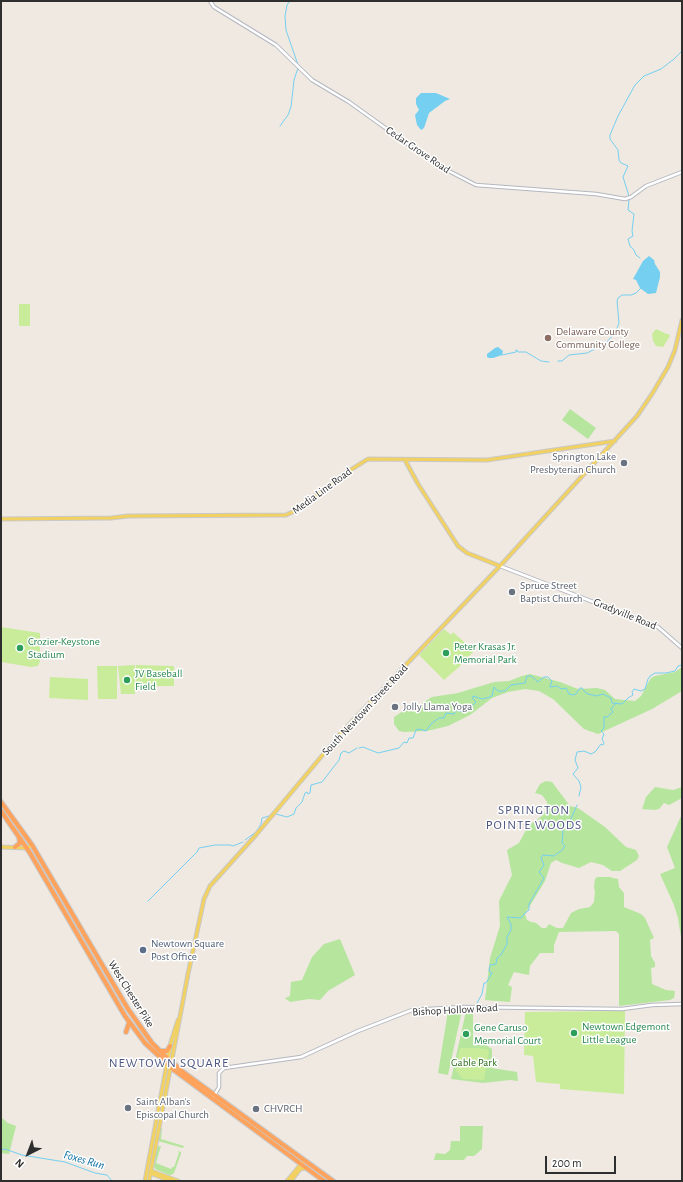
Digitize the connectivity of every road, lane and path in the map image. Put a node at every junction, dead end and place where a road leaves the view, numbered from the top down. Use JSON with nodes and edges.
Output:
{"nodes":[{"id":1,"x":210,"y":1,"type":"edge"},
{"id":2,"x":682,"y":172,"type":"edge"},
{"id":3,"x":682,"y":320,"type":"edge"},
{"id":4,"x":615,"y":441,"type":"junction"},
{"id":5,"x":405,"y":460,"type":"junction"},
{"id":6,"x":1,"y":519,"type":"edge"},
{"id":7,"x":500,"y":566,"type":"junction"},
{"id":8,"x":682,"y":648,"type":"edge"},
{"id":9,"x":1,"y":802,"type":"edge"},
{"id":10,"x":1,"y":811,"type":"edge"},
{"id":11,"x":19,"y":837,"type":"junction"},
{"id":12,"x":32,"y":844,"type":"junction"},
{"id":13,"x":1,"y":847,"type":"edge"},
{"id":14,"x":15,"y":848,"type":"junction"},
{"id":15,"x":26,"y":848,"type":"junction"},
{"id":16,"x":682,"y":1004,"type":"edge"},
{"id":17,"x":179,"y":1016,"type":"junction"},
{"id":18,"x":129,"y":1022,"type":"junction"},
{"id":19,"x":126,"y":1032,"type":"dead end"},
{"id":20,"x":170,"y":1046,"type":"junction"},
{"id":21,"x":160,"y":1051,"type":"junction"},
{"id":22,"x":169,"y":1063,"type":"junction"},
{"id":23,"x":214,"y":1096,"type":"junction"},
{"id":24,"x":305,"y":1160,"type":"junction"},
{"id":25,"x":300,"y":1164,"type":"junction"},
{"id":26,"x":306,"y":1168,"type":"junction"},
{"id":27,"x":147,"y":1171,"type":"junction"},
{"id":28,"x":151,"y":1172,"type":"junction"},
{"id":29,"x":145,"y":1181,"type":"edge"},
{"id":30,"x":149,"y":1181,"type":"edge"},
{"id":31,"x":171,"y":1181,"type":"edge"},
{"id":32,"x":178,"y":1181,"type":"edge"},
{"id":33,"x":287,"y":1181,"type":"edge"},
{"id":34,"x":291,"y":1181,"type":"edge"},
{"id":35,"x":324,"y":1181,"type":"edge"},
{"id":36,"x":333,"y":1181,"type":"edge"}],
"edges":[{"from":1,"to":2,"type":"street","name":"Cedar Grove Road"},
{"from":3,"to":4,"type":"main road","name":"South Newtown Street Road"},
{"from":4,"to":5,"type":"main road","name":"Media Line Road"},
{"from":4,"to":7,"type":"main road","name":"South Newtown Street Road"},
{"from":5,"to":6,"type":"main road","name":"Media Line Road"},
{"from":5,"to":7,"type":"main road","name":"Gradyville Road"},
{"from":7,"to":8,"type":"street","name":"Gradyville Road"},
{"from":7,"to":17,"type":"main road","name":"South Newtown Street Road"},
{"from":9,"to":12,"type":"highway","name":"West Chester Pike"},
{"from":10,"to":11,"type":"highway","name":"West Chester Pike"},
{"from":11,"to":14,"type":"highway"},
{"from":11,"to":15,"type":"highway","name":"West Chester Pike"},
{"from":12,"to":15,"type":"main road"},
{"from":12,"to":21,"type":"highway","name":"West Chester Pike"},
{"from":13,"to":14,"type":"main road"},
{"from":14,"to":15,"type":"main road"},
{"from":15,"to":18,"type":"highway","name":"West Chester Pike"},
{"from":16,"to":23,"type":"street","name":"Bishop Hollow Road"},
{"from":17,"to":20,"type":"main road"},
{"from":17,"to":22,"type":"main road"},
{"from":18,"to":19,"type":"highway"},
{"from":18,"to":22,"type":"highway","name":"West Chester Pike"},
{"from":20,"to":21,"type":"highway"},
{"from":20,"to":22,"type":"main road"},
{"from":21,"to":22,"type":"highway","name":"West Chester Pike"},
{"from":22,"to":23,"type":"highway","name":"West Chester Pike"},
{"from":22,"to":27,"type":"main road"},
{"from":22,"to":28,"type":"main road"},
{"from":23,"to":24,"type":"highway","name":"West Chester Pike"},
{"from":23,"to":25,"type":"highway","name":"West Chester Pike"},
{"from":24,"to":25,"type":"main road"},
{"from":24,"to":36,"type":"highway","name":"West Chester Pike"},
{"from":25,"to":26,"type":"highway","name":"West Chester Pike"},
{"from":25,"to":33,"type":"main road"},
{"from":26,"to":34,"type":"main road"},
{"from":26,"to":35,"type":"highway","name":"West Chester Pike"},
{"from":27,"to":28,"type":"main road"},
{"from":27,"to":29,"type":"main road"},
{"from":28,"to":30,"type":"main road"},
{"from":28,"to":31,"type":"main road"},
{"from":28,"to":32,"type":"main road"}]}
